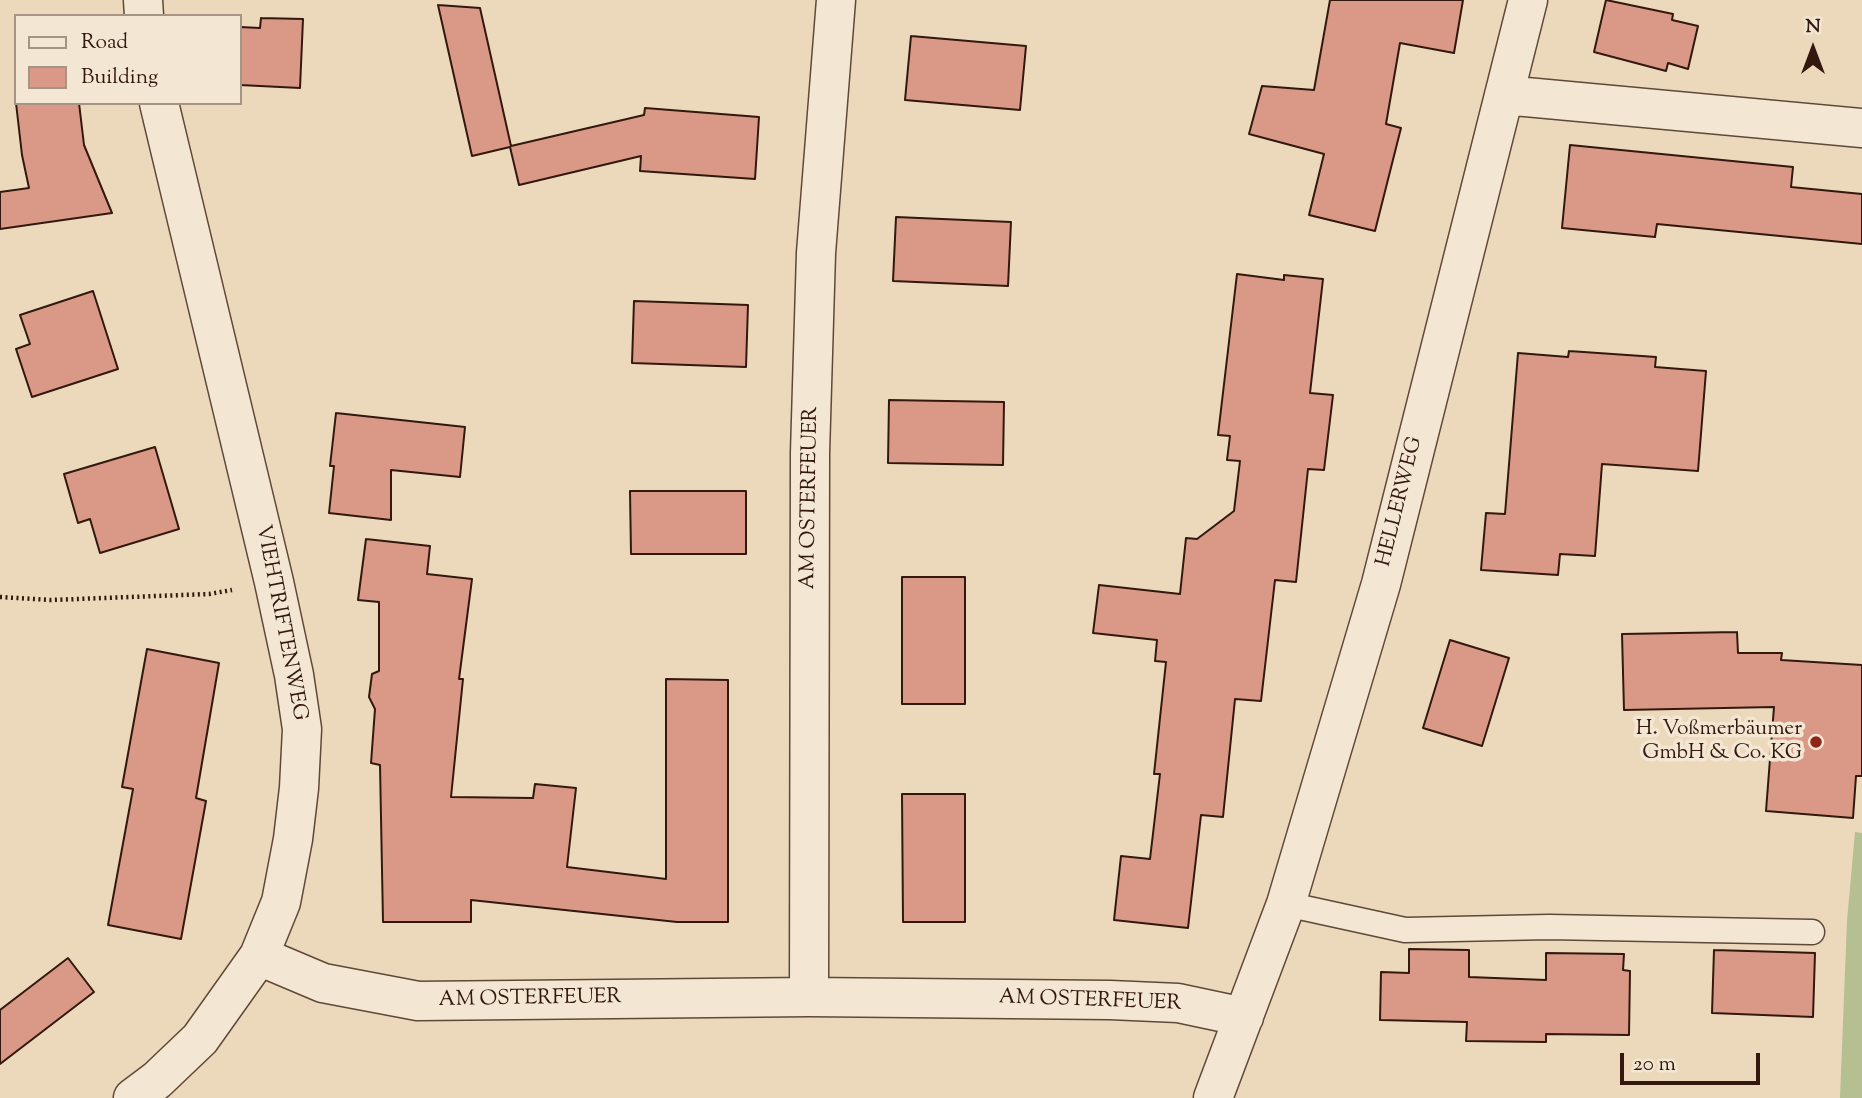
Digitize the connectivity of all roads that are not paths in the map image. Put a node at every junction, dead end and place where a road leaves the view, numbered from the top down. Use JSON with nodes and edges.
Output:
{"nodes":[{"id":1,"x":836,"y":0,"type":"edge"},
{"id":2,"x":1528,"y":0,"type":"edge"},
{"id":3,"x":1504,"y":95,"type":"junction"},
{"id":4,"x":159,"y":105,"type":"edge"},
{"id":5,"x":1862,"y":128,"type":"edge"},
{"id":6,"x":1286,"y":904,"type":"junction"},
{"id":7,"x":1812,"y":932,"type":"dead end"},
{"id":8,"x":259,"y":956,"type":"junction"},
{"id":9,"x":809,"y":998,"type":"junction"},
{"id":10,"x":1244,"y":1017,"type":"junction"},
{"id":11,"x":133,"y":1098,"type":"edge"},
{"id":12,"x":1213,"y":1098,"type":"edge"}],
"edges":[{"from":1,"to":9,"type":"street","name":"AM OSTERFEUER"},
{"from":2,"to":3,"type":"street","name":"HELLERWEG"},
{"from":3,"to":5,"type":"street"},
{"from":3,"to":6,"type":"street","name":"HELLERWEG"},
{"from":4,"to":8,"type":"street","name":"VIEHTRIFTENWEG"},
{"from":6,"to":7,"type":"lane"},
{"from":6,"to":10,"type":"street","name":"HELLERWEG"},
{"from":8,"to":9,"type":"street","name":"AM OSTERFEUER"},
{"from":8,"to":11,"type":"street","name":"VIEHTRIFTENWEG"},
{"from":9,"to":10,"type":"street","name":"AM OSTERFEUER"},
{"from":10,"to":12,"type":"street","name":"HELLERWEG"}]}
